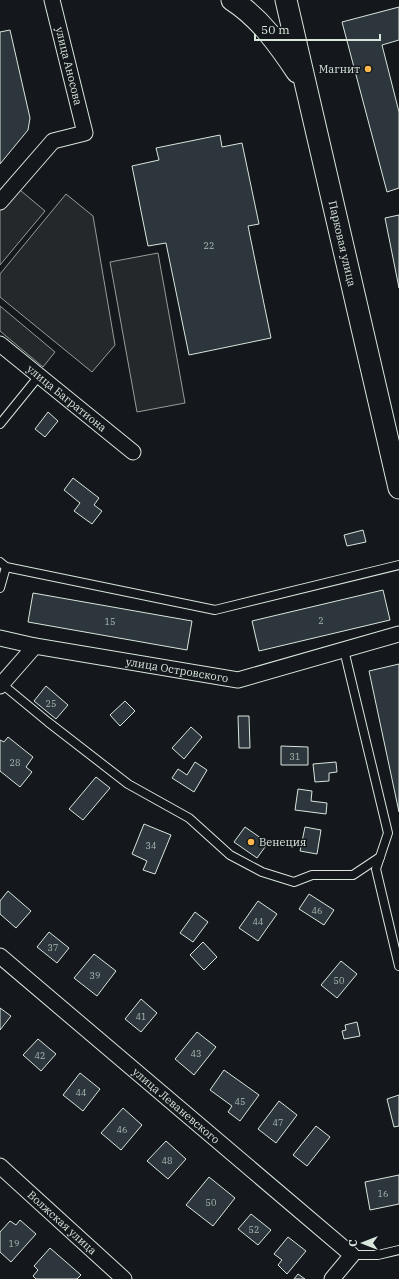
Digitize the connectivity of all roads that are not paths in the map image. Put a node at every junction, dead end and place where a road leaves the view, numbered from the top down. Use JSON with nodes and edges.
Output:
{"nodes":[{"id":1,"x":52,"y":0,"type":"edge"},
{"id":2,"x":232,"y":0,"type":"edge"},
{"id":3,"x":286,"y":0,"type":"edge"},
{"id":4,"x":304,"y":81,"type":"junction"},
{"id":5,"x":0,"y":202,"type":"edge"},
{"id":6,"x":0,"y":344,"type":"edge"},
{"id":7,"x":39,"y":376,"type":"junction"},
{"id":8,"x":0,"y":424,"type":"edge"},
{"id":9,"x":133,"y":452,"type":"dead end"},
{"id":10,"x":399,"y":488,"type":"edge"},
{"id":11,"x":3,"y":564,"type":"edge"},
{"id":12,"x":399,"y":565,"type":"edge"},
{"id":13,"x":0,"y":588,"type":"edge"},
{"id":14,"x":399,"y":634,"type":"edge"},
{"id":15,"x":0,"y":638,"type":"edge"},
{"id":16,"x":35,"y":646,"type":"junction"},
{"id":17,"x":344,"y":650,"type":"junction"},
{"id":18,"x":1,"y":685,"type":"edge"},
{"id":19,"x":380,"y":857,"type":"junction"},
{"id":20,"x":0,"y":956,"type":"edge"},
{"id":21,"x":399,"y":966,"type":"edge"},
{"id":22,"x":0,"y":1166,"type":"edge"},
{"id":23,"x":399,"y":1250,"type":"edge"},
{"id":24,"x":352,"y":1255,"type":"junction"},
{"id":25,"x":124,"y":1279,"type":"edge"},
{"id":26,"x":332,"y":1279,"type":"edge"}],
"edges":[{"from":1,"to":5,"type":"street","name":"улица Аносова"},
{"from":2,"to":4,"type":"main road"},
{"from":3,"to":4,"type":"main road","name":"Парковая улица"},
{"from":4,"to":10,"type":"main road","name":"Парковая улица"},
{"from":6,"to":7,"type":"street","name":"улица Багратиона"},
{"from":7,"to":8,"type":"lane"},
{"from":7,"to":9,"type":"street","name":"улица Багратиона"},
{"from":11,"to":12,"type":"lane"},
{"from":11,"to":13,"type":"lane"},
{"from":14,"to":17,"type":"street","name":"улица Островского"},
{"from":15,"to":16,"type":"street","name":"улица Островского"},
{"from":16,"to":17,"type":"street","name":"улица Островского"},
{"from":16,"to":18,"type":"street"},
{"from":17,"to":19,"type":"lane"},
{"from":18,"to":19,"type":"lane"},
{"from":19,"to":21,"type":"lane"},
{"from":20,"to":24,"type":"street","name":"улица Леваневского"},
{"from":22,"to":25,"type":"street","name":"Волжская улица"},
{"from":23,"to":24,"type":"lane"},
{"from":24,"to":26,"type":"street"}]}
